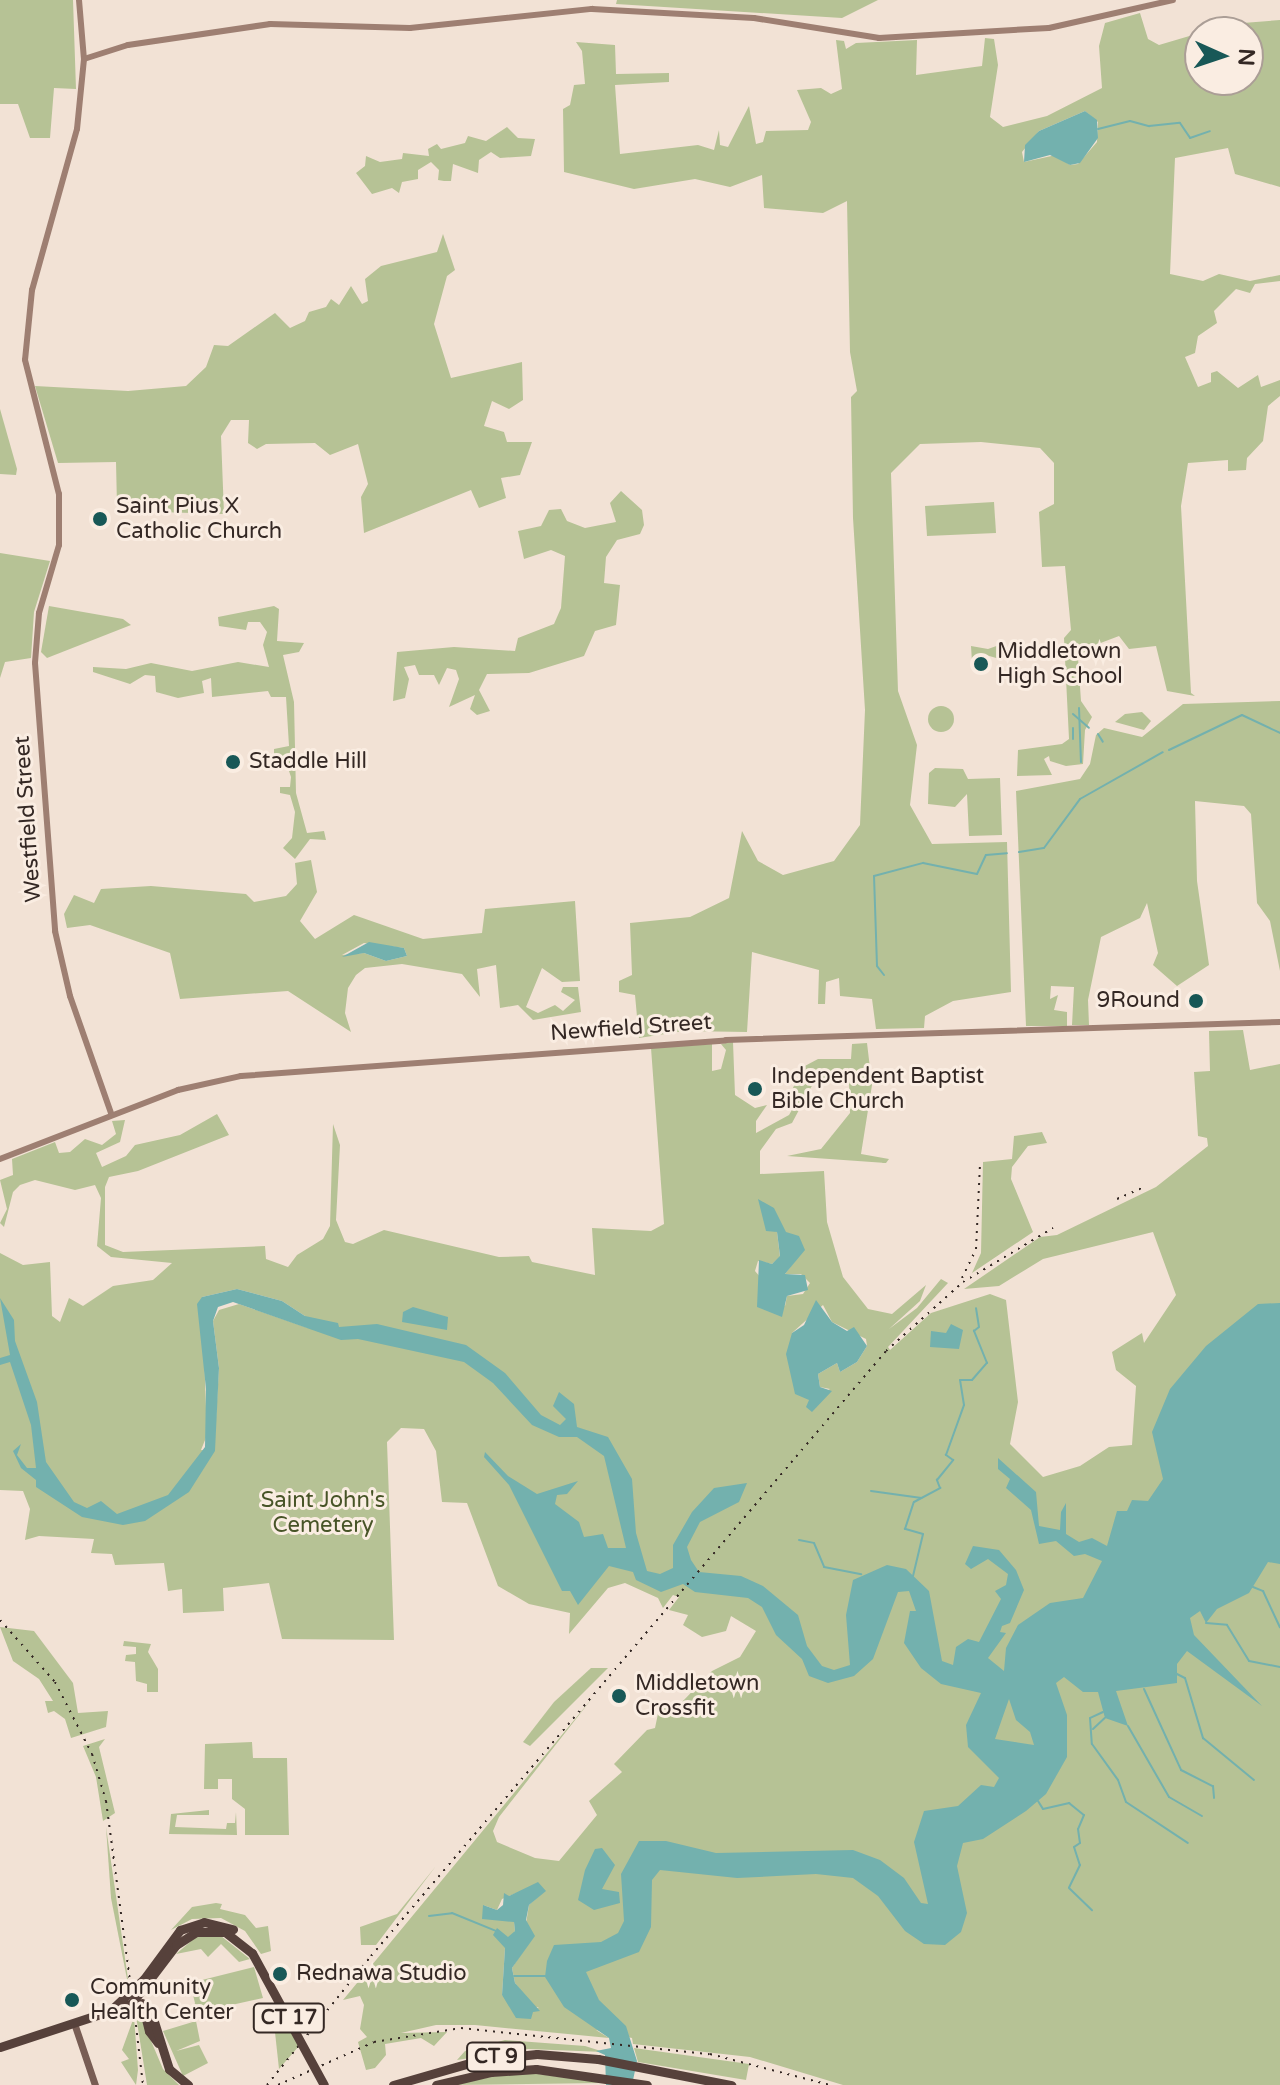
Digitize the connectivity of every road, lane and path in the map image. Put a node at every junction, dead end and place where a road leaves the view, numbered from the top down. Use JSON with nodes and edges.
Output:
{"nodes":[{"id":1,"x":79,"y":0,"type":"edge"},
{"id":2,"x":1173,"y":0,"type":"edge"},
{"id":3,"x":84,"y":59,"type":"junction"},
{"id":4,"x":1280,"y":1022,"type":"edge"},
{"id":5,"x":111,"y":1113,"type":"junction"},
{"id":6,"x":0,"y":1159,"type":"edge"},
{"id":7,"x":138,"y":1994,"type":"junction"},
{"id":8,"x":74,"y":2023,"type":"junction"},
{"id":9,"x":0,"y":2047,"type":"edge"},
{"id":10,"x":641,"y":2084,"type":"edge"},
{"id":11,"x":95,"y":2085,"type":"edge"},
{"id":12,"x":188,"y":2085,"type":"edge"},
{"id":13,"x":324,"y":2085,"type":"edge"},
{"id":14,"x":393,"y":2085,"type":"edge"},
{"id":15,"x":436,"y":2085,"type":"edge"},
{"id":16,"x":731,"y":2085,"type":"edge"}],
"edges":[{"from":1,"to":3,"type":"main road","name":"Westfield Street"},
{"from":2,"to":3,"type":"main road"},
{"from":3,"to":5,"type":"main road","name":"Westfield Street"},
{"from":4,"to":5,"type":"main road","name":"Newfield Street"},
{"from":5,"to":6,"type":"main road","name":"Newfield Street"},
{"from":7,"to":8,"type":"highway"},
{"from":7,"to":12,"type":"highway"},
{"from":7,"to":13,"type":"highway","number":"CT 17","bridge":true},
{"from":8,"to":9,"type":"highway"},
{"from":8,"to":11,"type":"main road"},
{"from":10,"to":15,"type":"highway","number":"CT 9"},
{"from":14,"to":16,"type":"highway","number":"CT 9"}]}
